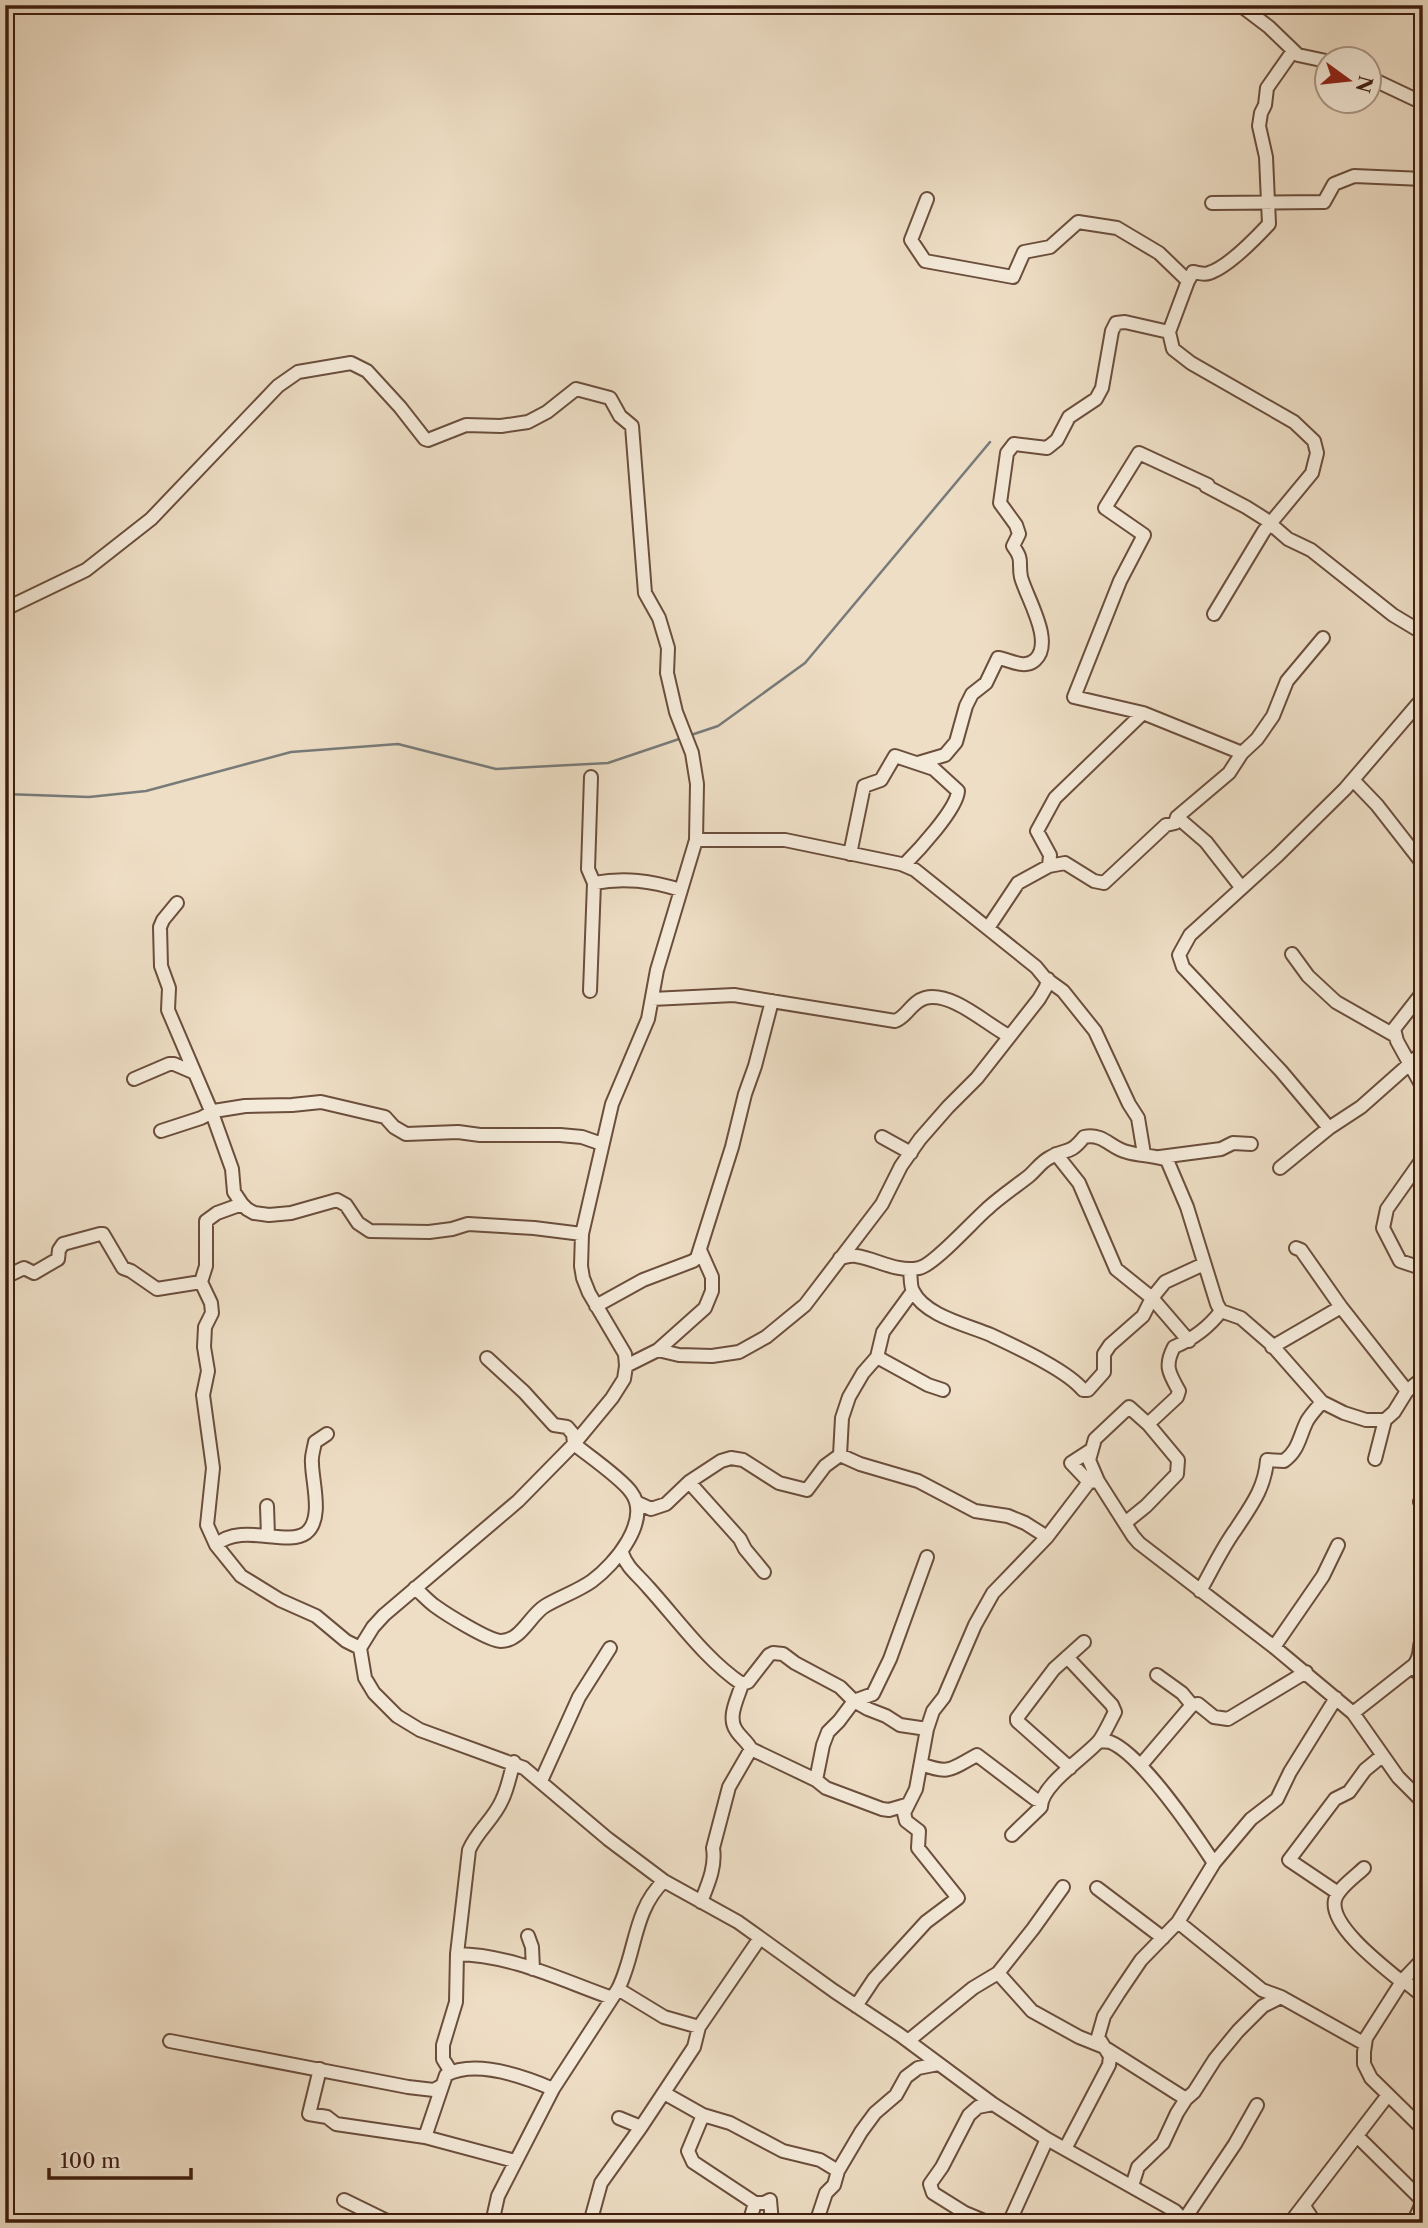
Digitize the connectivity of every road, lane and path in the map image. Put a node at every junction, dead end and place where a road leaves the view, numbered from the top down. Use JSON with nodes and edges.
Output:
{"nodes":[{"id":1,"x":1240,"y":5,"type":"edge"},
{"id":2,"x":1293,"y":51,"type":"junction"},
{"id":3,"x":1312,"y":58,"type":"edge"},
{"id":4,"x":1382,"y":84,"type":"edge"},
{"id":5,"x":1423,"y":103,"type":"edge"},
{"id":6,"x":1423,"y":179,"type":"edge"},
{"id":7,"x":927,"y":199,"type":"dead end"},
{"id":8,"x":1212,"y":202,"type":"dead end"},
{"id":9,"x":1267,"y":202,"type":"junction"},
{"id":10,"x":1188,"y":281,"type":"junction"},
{"id":11,"x":1169,"y":332,"type":"junction"},
{"id":12,"x":1270,"y":524,"type":"junction"},
{"id":13,"x":5,"y":608,"type":"edge"},
{"id":14,"x":1214,"y":614,"type":"dead end"},
{"id":15,"x":1423,"y":633,"type":"edge"},
{"id":16,"x":1323,"y":638,"type":"dead end"},
{"id":17,"x":1423,"y":698,"type":"edge"},
{"id":18,"x":1143,"y":713,"type":"junction"},
{"id":19,"x":1242,"y":753,"type":"junction"},
{"id":20,"x":918,"y":763,"type":"junction"},
{"id":21,"x":591,"y":777,"type":"dead end"},
{"id":22,"x":1353,"y":780,"type":"junction"},
{"id":23,"x":1177,"y":817,"type":"junction"},
{"id":24,"x":696,"y":840,"type":"junction"},
{"id":25,"x":850,"y":854,"type":"junction"},
{"id":26,"x":1420,"y":855,"type":"edge"},
{"id":27,"x":904,"y":865,"type":"junction"},
{"id":28,"x":1049,"y":866,"type":"junction"},
{"id":29,"x":594,"y":883,"type":"junction"},
{"id":30,"x":1241,"y":887,"type":"junction"},
{"id":31,"x":681,"y":890,"type":"junction"},
{"id":32,"x":177,"y":903,"type":"dead end"},
{"id":33,"x":988,"y":928,"type":"junction"},
{"id":34,"x":1292,"y":954,"type":"dead end"},
{"id":35,"x":1048,"y":979,"type":"junction"},
{"id":36,"x":590,"y":991,"type":"dead end"},
{"id":37,"x":1423,"y":992,"type":"edge"},
{"id":38,"x":652,"y":999,"type":"junction"},
{"id":39,"x":772,"y":1001,"type":"junction"},
{"id":40,"x":995,"y":1029,"type":"junction"},
{"id":41,"x":1391,"y":1031,"type":"junction"},
{"id":42,"x":1009,"y":1036,"type":"junction"},
{"id":43,"x":1000,"y":1047,"type":"junction"},
{"id":44,"x":1423,"y":1052,"type":"edge"},
{"id":45,"x":1410,"y":1063,"type":"junction"},
{"id":46,"x":194,"y":1073,"type":"junction"},
{"id":47,"x":134,"y":1079,"type":"dead end"},
{"id":48,"x":1423,"y":1088,"type":"edge"},
{"id":49,"x":212,"y":1113,"type":"junction"},
{"id":50,"x":1329,"y":1128,"type":"junction"},
{"id":51,"x":161,"y":1131,"type":"dead end"},
{"id":52,"x":881,"y":1137,"type":"dead end"},
{"id":53,"x":602,"y":1143,"type":"junction"},
{"id":54,"x":1251,"y":1144,"type":"dead end"},
{"id":55,"x":911,"y":1153,"type":"junction"},
{"id":56,"x":1056,"y":1154,"type":"junction"},
{"id":57,"x":1144,"y":1154,"type":"junction"},
{"id":58,"x":1160,"y":1157,"type":"junction"},
{"id":59,"x":1423,"y":1158,"type":"edge"},
{"id":60,"x":1280,"y":1168,"type":"dead end"},
{"id":61,"x":242,"y":1204,"type":"junction"},
{"id":62,"x":582,"y":1234,"type":"junction"},
{"id":63,"x":1296,"y":1248,"type":"dead end"},
{"id":64,"x":700,"y":1250,"type":"junction"},
{"id":65,"x":841,"y":1258,"type":"junction"},
{"id":66,"x":1205,"y":1264,"type":"junction"},
{"id":67,"x":1423,"y":1264,"type":"edge"},
{"id":68,"x":910,"y":1270,"type":"junction"},
{"id":69,"x":5,"y":1277,"type":"edge"},
{"id":70,"x":201,"y":1282,"type":"junction"},
{"id":71,"x":912,"y":1291,"type":"junction"},
{"id":72,"x":1152,"y":1298,"type":"junction"},
{"id":73,"x":596,"y":1306,"type":"junction"},
{"id":74,"x":1341,"y":1307,"type":"junction"},
{"id":75,"x":1222,"y":1311,"type":"junction"},
{"id":76,"x":1189,"y":1340,"type":"junction"},
{"id":77,"x":1272,"y":1346,"type":"junction"},
{"id":78,"x":658,"y":1350,"type":"junction"},
{"id":79,"x":877,"y":1357,"type":"junction"},
{"id":80,"x":487,"y":1358,"type":"dead end"},
{"id":81,"x":626,"y":1366,"type":"junction"},
{"id":82,"x":1423,"y":1378,"type":"edge"},
{"id":83,"x":943,"y":1391,"type":"dead end"},
{"id":84,"x":1407,"y":1391,"type":"junction"},
{"id":85,"x":1322,"y":1402,"type":"junction"},
{"id":86,"x":1385,"y":1420,"type":"junction"},
{"id":87,"x":1148,"y":1424,"type":"junction"},
{"id":88,"x":327,"y":1434,"type":"dead end"},
{"id":89,"x":574,"y":1444,"type":"junction"},
{"id":90,"x":1091,"y":1450,"type":"junction"},
{"id":91,"x":841,"y":1455,"type":"junction"},
{"id":92,"x":1376,"y":1459,"type":"dead end"},
{"id":93,"x":1094,"y":1481,"type":"junction"},
{"id":94,"x":689,"y":1482,"type":"junction"},
{"id":95,"x":638,"y":1503,"type":"junction"},
{"id":96,"x":267,"y":1506,"type":"dead end"},
{"id":97,"x":1125,"y":1523,"type":"junction"},
{"id":98,"x":268,"y":1536,"type":"junction"},
{"id":99,"x":1047,"y":1537,"type":"junction"},
{"id":100,"x":216,"y":1545,"type":"junction"},
{"id":101,"x":1338,"y":1545,"type":"dead end"},
{"id":102,"x":622,"y":1553,"type":"junction"},
{"id":103,"x":927,"y":1557,"type":"dead end"},
{"id":104,"x":764,"y":1572,"type":"dead end"},
{"id":105,"x":415,"y":1588,"type":"junction"},
{"id":106,"x":1200,"y":1591,"type":"junction"},
{"id":107,"x":1423,"y":1637,"type":"edge"},
{"id":108,"x":1084,"y":1642,"type":"dead end"},
{"id":109,"x":1274,"y":1647,"type":"junction"},
{"id":110,"x":360,"y":1648,"type":"junction"},
{"id":111,"x":610,"y":1648,"type":"dead end"},
{"id":112,"x":1067,"y":1657,"type":"junction"},
{"id":113,"x":1414,"y":1665,"type":"junction"},
{"id":114,"x":1306,"y":1672,"type":"junction"},
{"id":115,"x":1157,"y":1675,"type":"dead end"},
{"id":116,"x":1423,"y":1681,"type":"edge"},
{"id":117,"x":742,"y":1684,"type":"junction"},
{"id":118,"x":1336,"y":1698,"type":"junction"},
{"id":119,"x":853,"y":1700,"type":"junction"},
{"id":120,"x":1192,"y":1705,"type":"junction"},
{"id":121,"x":1353,"y":1713,"type":"junction"},
{"id":122,"x":927,"y":1729,"type":"junction"},
{"id":123,"x":1099,"y":1741,"type":"junction"},
{"id":124,"x":751,"y":1749,"type":"junction"},
{"id":125,"x":1382,"y":1756,"type":"junction"},
{"id":126,"x":514,"y":1762,"type":"junction"},
{"id":127,"x":921,"y":1764,"type":"junction"},
{"id":128,"x":1141,"y":1765,"type":"junction"},
{"id":129,"x":1070,"y":1768,"type":"junction"},
{"id":130,"x":816,"y":1780,"type":"junction"},
{"id":131,"x":541,"y":1781,"type":"junction"},
{"id":132,"x":1041,"y":1801,"type":"junction"},
{"id":133,"x":1423,"y":1802,"type":"edge"},
{"id":134,"x":906,"y":1805,"type":"junction"},
{"id":135,"x":1012,"y":1835,"type":"dead end"},
{"id":136,"x":1214,"y":1863,"type":"junction"},
{"id":137,"x":1364,"y":1868,"type":"dead end"},
{"id":138,"x":664,"y":1881,"type":"junction"},
{"id":139,"x":1063,"y":1887,"type":"dead end"},
{"id":140,"x":1097,"y":1888,"type":"dead end"},
{"id":141,"x":1338,"y":1893,"type":"junction"},
{"id":142,"x":701,"y":1902,"type":"junction"},
{"id":143,"x":1178,"y":1922,"type":"junction"},
{"id":144,"x":527,"y":1936,"type":"dead end"},
{"id":145,"x":760,"y":1938,"type":"junction"},
{"id":146,"x":1163,"y":1938,"type":"junction"},
{"id":147,"x":457,"y":1954,"type":"junction"},
{"id":148,"x":1423,"y":1959,"type":"edge"},
{"id":149,"x":533,"y":1969,"type":"junction"},
{"id":150,"x":998,"y":1973,"type":"junction"},
{"id":151,"x":1403,"y":1981,"type":"junction"},
{"id":152,"x":1262,"y":1990,"type":"junction"},
{"id":153,"x":615,"y":1994,"type":"junction"},
{"id":154,"x":1423,"y":1996,"type":"edge"},
{"id":155,"x":1281,"y":1997,"type":"junction"},
{"id":156,"x":1265,"y":2004,"type":"junction"},
{"id":157,"x":856,"y":2006,"type":"junction"},
{"id":158,"x":699,"y":2027,"type":"junction"},
{"id":159,"x":170,"y":2041,"type":"dead end"},
{"id":160,"x":914,"y":2041,"type":"junction"},
{"id":161,"x":1365,"y":2044,"type":"junction"},
{"id":162,"x":1104,"y":2047,"type":"junction"},
{"id":163,"x":937,"y":2064,"type":"junction"},
{"id":164,"x":918,"y":2068,"type":"junction"},
{"id":165,"x":320,"y":2069,"type":"junction"},
{"id":166,"x":451,"y":2072,"type":"junction"},
{"id":167,"x":441,"y":2087,"type":"junction"},
{"id":168,"x":554,"y":2089,"type":"junction"},
{"id":169,"x":664,"y":2092,"type":"junction"},
{"id":170,"x":1388,"y":2095,"type":"junction"},
{"id":171,"x":1186,"y":2099,"type":"junction"},
{"id":172,"x":993,"y":2104,"type":"junction"},
{"id":173,"x":1256,"y":2105,"type":"dead end"},
{"id":174,"x":704,"y":2115,"type":"junction"},
{"id":175,"x":619,"y":2118,"type":"dead end"},
{"id":176,"x":641,"y":2127,"type":"junction"},
{"id":177,"x":1423,"y":2129,"type":"edge"},
{"id":178,"x":1357,"y":2136,"type":"junction"},
{"id":179,"x":425,"y":2137,"type":"junction"},
{"id":180,"x":1047,"y":2139,"type":"junction"},
{"id":181,"x":1065,"y":2149,"type":"junction"},
{"id":182,"x":515,"y":2161,"type":"junction"},
{"id":183,"x":838,"y":2171,"type":"junction"},
{"id":184,"x":1132,"y":2186,"type":"junction"},
{"id":185,"x":344,"y":2200,"type":"dead end"},
{"id":186,"x":755,"y":2203,"type":"junction"},
{"id":187,"x":1422,"y":2204,"type":"edge"},
{"id":188,"x":1304,"y":2206,"type":"junction"},
{"id":189,"x":961,"y":2218,"type":"edge"},
{"id":190,"x":1185,"y":2221,"type":"edge"},
{"id":191,"x":391,"y":2223,"type":"edge"},
{"id":192,"x":492,"y":2223,"type":"edge"},
{"id":193,"x":590,"y":2223,"type":"edge"},
{"id":194,"x":749,"y":2223,"type":"edge"},
{"id":195,"x":772,"y":2223,"type":"edge"},
{"id":196,"x":816,"y":2223,"type":"edge"},
{"id":197,"x":989,"y":2223,"type":"edge"},
{"id":198,"x":1009,"y":2223,"type":"edge"},
{"id":199,"x":1290,"y":2223,"type":"edge"},
{"id":200,"x":1315,"y":2223,"type":"edge"},
{"id":201,"x":1413,"y":2223,"type":"edge"}],
"edges":[{"from":1,"to":2,"type":"street"},
{"from":2,"to":3,"type":"street"},
{"from":2,"to":9,"type":"street"},
{"from":4,"to":5,"type":"street"},
{"from":6,"to":9,"type":"street"},
{"from":7,"to":10,"type":"street"},
{"from":8,"to":9,"type":"street"},
{"from":9,"to":10,"type":"street"},
{"from":10,"to":11,"type":"street"},
{"from":11,"to":12,"type":"street"},
{"from":11,"to":20,"type":"street"},
{"from":12,"to":14,"type":"street"},
{"from":12,"to":15,"type":"street"},
{"from":12,"to":18,"type":"street"},
{"from":13,"to":24,"type":"street"},
{"from":16,"to":19,"type":"street"},
{"from":17,"to":22,"type":"street"},
{"from":18,"to":19,"type":"street"},
{"from":18,"to":28,"type":"street"},
{"from":19,"to":23,"type":"street"},
{"from":20,"to":25,"type":"street"},
{"from":20,"to":27,"type":"street"},
{"from":21,"to":29,"type":"street"},
{"from":22,"to":26,"type":"street"},
{"from":22,"to":30,"type":"street"},
{"from":23,"to":28,"type":"street"},
{"from":23,"to":30,"type":"street"},
{"from":24,"to":25,"type":"street"},
{"from":24,"to":31,"type":"street"},
{"from":25,"to":27,"type":"street"},
{"from":27,"to":33,"type":"street"},
{"from":28,"to":33,"type":"street"},
{"from":29,"to":31,"type":"street"},
{"from":29,"to":36,"type":"street"},
{"from":30,"to":50,"type":"street"},
{"from":31,"to":38,"type":"street"},
{"from":32,"to":46,"type":"street"},
{"from":33,"to":35,"type":"street"},
{"from":34,"to":41,"type":"street"},
{"from":35,"to":42,"type":"street"},
{"from":35,"to":57,"type":"street"},
{"from":37,"to":41,"type":"street"},
{"from":38,"to":39,"type":"street"},
{"from":38,"to":53,"type":"street"},
{"from":39,"to":40,"type":"street"},
{"from":39,"to":64,"type":"street"},
{"from":40,"to":42,"type":"street"},
{"from":40,"to":43,"type":"street"},
{"from":41,"to":45,"type":"street"},
{"from":42,"to":43,"type":"street"},
{"from":43,"to":55,"type":"street"},
{"from":44,"to":45,"type":"street"},
{"from":45,"to":48,"type":"street"},
{"from":45,"to":50,"type":"street"},
{"from":46,"to":47,"type":"street"},
{"from":46,"to":49,"type":"street"},
{"from":49,"to":51,"type":"street"},
{"from":49,"to":53,"type":"street"},
{"from":49,"to":61,"type":"street"},
{"from":50,"to":60,"type":"street"},
{"from":52,"to":55,"type":"street"},
{"from":53,"to":62,"type":"street"},
{"from":54,"to":58,"type":"street"},
{"from":55,"to":65,"type":"street"},
{"from":56,"to":57,"type":"street"},
{"from":56,"to":68,"type":"street"},
{"from":56,"to":72,"type":"street"},
{"from":57,"to":58,"type":"street"},
{"from":58,"to":66,"type":"street"},
{"from":59,"to":67,"type":"street"},
{"from":61,"to":62,"type":"street"},
{"from":61,"to":70,"type":"street"},
{"from":62,"to":73,"type":"street"},
{"from":63,"to":74,"type":"street"},
{"from":64,"to":73,"type":"street"},
{"from":64,"to":78,"type":"street"},
{"from":65,"to":68,"type":"street"},
{"from":65,"to":78,"type":"street"},
{"from":66,"to":72,"type":"street"},
{"from":66,"to":75,"type":"street"},
{"from":68,"to":71,"type":"street"},
{"from":69,"to":70,"type":"street"},
{"from":70,"to":100,"type":"street"},
{"from":71,"to":72,"type":"street"},
{"from":71,"to":79,"type":"street"},
{"from":72,"to":76,"type":"street"},
{"from":73,"to":81,"type":"street"},
{"from":74,"to":77,"type":"street"},
{"from":74,"to":84,"type":"street"},
{"from":75,"to":76,"type":"street"},
{"from":75,"to":77,"type":"street"},
{"from":76,"to":87,"type":"street"},
{"from":77,"to":85,"type":"street"},
{"from":78,"to":81,"type":"street"},
{"from":79,"to":83,"type":"street"},
{"from":79,"to":91,"type":"street"},
{"from":80,"to":89,"type":"street"},
{"from":81,"to":89,"type":"street"},
{"from":82,"to":84,"type":"street"},
{"from":84,"to":86,"type":"street"},
{"from":85,"to":86,"type":"street"},
{"from":85,"to":106,"type":"street"},
{"from":86,"to":92,"type":"street"},
{"from":87,"to":90,"type":"street"},
{"from":87,"to":97,"type":"street"},
{"from":88,"to":98,"type":"street"},
{"from":89,"to":95,"type":"street"},
{"from":89,"to":105,"type":"street"},
{"from":90,"to":93,"type":"street"},
{"from":90,"to":93,"type":"street"},
{"from":91,"to":94,"type":"street"},
{"from":91,"to":99,"type":"street"},
{"from":93,"to":97,"type":"street"},
{"from":93,"to":99,"type":"street"},
{"from":94,"to":95,"type":"street"},
{"from":94,"to":104,"type":"street"},
{"from":95,"to":102,"type":"street"},
{"from":96,"to":98,"type":"street"},
{"from":97,"to":106,"type":"street"},
{"from":98,"to":100,"type":"street"},
{"from":99,"to":122,"type":"street"},
{"from":100,"to":110,"type":"street"},
{"from":101,"to":109,"type":"street"},
{"from":102,"to":105,"type":"street"},
{"from":102,"to":117,"type":"street"},
{"from":103,"to":119,"type":"street"},
{"from":105,"to":110,"type":"street"},
{"from":106,"to":109,"type":"street"},
{"from":107,"to":113,"type":"street"},
{"from":108,"to":112,"type":"street"},
{"from":109,"to":114,"type":"street"},
{"from":110,"to":126,"type":"street"},
{"from":111,"to":131,"type":"street"},
{"from":112,"to":123,"type":"street"},
{"from":112,"to":129,"type":"street"},
{"from":113,"to":116,"type":"street"},
{"from":113,"to":121,"type":"street"},
{"from":114,"to":118,"type":"street"},
{"from":114,"to":120,"type":"street"},
{"from":115,"to":120,"type":"street"},
{"from":117,"to":119,"type":"street"},
{"from":117,"to":124,"type":"street"},
{"from":118,"to":121,"type":"street"},
{"from":118,"to":136,"type":"street"},
{"from":119,"to":122,"type":"street"},
{"from":119,"to":130,"type":"street"},
{"from":120,"to":128,"type":"street"},
{"from":121,"to":125,"type":"street"},
{"from":122,"to":127,"type":"street"},
{"from":123,"to":128,"type":"street"},
{"from":123,"to":129,"type":"street"},
{"from":124,"to":130,"type":"street"},
{"from":124,"to":142,"type":"street"},
{"from":125,"to":133,"type":"street"},
{"from":125,"to":141,"type":"street"},
{"from":126,"to":131,"type":"street"},
{"from":126,"to":147,"type":"street"},
{"from":127,"to":132,"type":"street"},
{"from":127,"to":134,"type":"street"},
{"from":128,"to":136,"type":"street"},
{"from":129,"to":132,"type":"street"},
{"from":130,"to":134,"type":"street"},
{"from":131,"to":138,"type":"street"},
{"from":132,"to":135,"type":"street"},
{"from":134,"to":157,"type":"street"},
{"from":136,"to":143,"type":"street"},
{"from":137,"to":141,"type":"street"},
{"from":138,"to":142,"type":"street"},
{"from":138,"to":153,"type":"street"},
{"from":139,"to":150,"type":"street"},
{"from":140,"to":146,"type":"street"},
{"from":141,"to":151,"type":"street"},
{"from":142,"to":145,"type":"street"},
{"from":143,"to":146,"type":"street"},
{"from":143,"to":152,"type":"street"},
{"from":144,"to":149,"type":"street"},
{"from":145,"to":157,"type":"street"},
{"from":145,"to":158,"type":"street"},
{"from":146,"to":162,"type":"street"},
{"from":147,"to":149,"type":"street"},
{"from":147,"to":166,"type":"street"},
{"from":148,"to":151,"type":"street"},
{"from":149,"to":153,"type":"street"},
{"from":150,"to":160,"type":"street"},
{"from":150,"to":162,"type":"street"},
{"from":151,"to":154,"type":"street"},
{"from":151,"to":161,"type":"street"},
{"from":152,"to":155,"type":"street"},
{"from":152,"to":156,"type":"street"},
{"from":153,"to":158,"type":"street"},
{"from":153,"to":168,"type":"street"},
{"from":155,"to":156,"type":"street"},
{"from":155,"to":161,"type":"street"},
{"from":156,"to":171,"type":"street"},
{"from":157,"to":160,"type":"street"},
{"from":158,"to":169,"type":"street"},
{"from":159,"to":165,"type":"street"},
{"from":160,"to":163,"type":"street"},
{"from":160,"to":164,"type":"street"},
{"from":161,"to":170,"type":"street"},
{"from":162,"to":171,"type":"street"},
{"from":162,"to":181,"type":"street"},
{"from":163,"to":164,"type":"street"},
{"from":163,"to":172,"type":"street"},
{"from":164,"to":183,"type":"street"},
{"from":165,"to":167,"type":"street"},
{"from":165,"to":179,"type":"street"},
{"from":166,"to":167,"type":"street"},
{"from":166,"to":168,"type":"street"},
{"from":167,"to":179,"type":"street"},
{"from":168,"to":182,"type":"street"},
{"from":169,"to":174,"type":"street"},
{"from":169,"to":176,"type":"street"},
{"from":170,"to":177,"type":"street"},
{"from":170,"to":178,"type":"street"},
{"from":171,"to":184,"type":"street"},
{"from":172,"to":180,"type":"street"},
{"from":172,"to":189,"type":"street"},
{"from":173,"to":190,"type":"street"},
{"from":174,"to":183,"type":"street"},
{"from":174,"to":186,"type":"street"},
{"from":175,"to":176,"type":"street"},
{"from":176,"to":193,"type":"street"},
{"from":178,"to":187,"type":"street"},
{"from":178,"to":188,"type":"street"},
{"from":179,"to":182,"type":"street"},
{"from":180,"to":181,"type":"street"},
{"from":180,"to":198,"type":"street"},
{"from":181,"to":184,"type":"street"},
{"from":182,"to":192,"type":"street"},
{"from":183,"to":196,"type":"street"},
{"from":184,"to":190,"type":"street"},
{"from":185,"to":191,"type":"street"},
{"from":186,"to":194,"type":"street"},
{"from":186,"to":195,"type":"street"},
{"from":187,"to":201,"type":"street"},
{"from":188,"to":199,"type":"street"},
{"from":188,"to":200,"type":"street"},
{"from":189,"to":197,"type":"street"}]}
